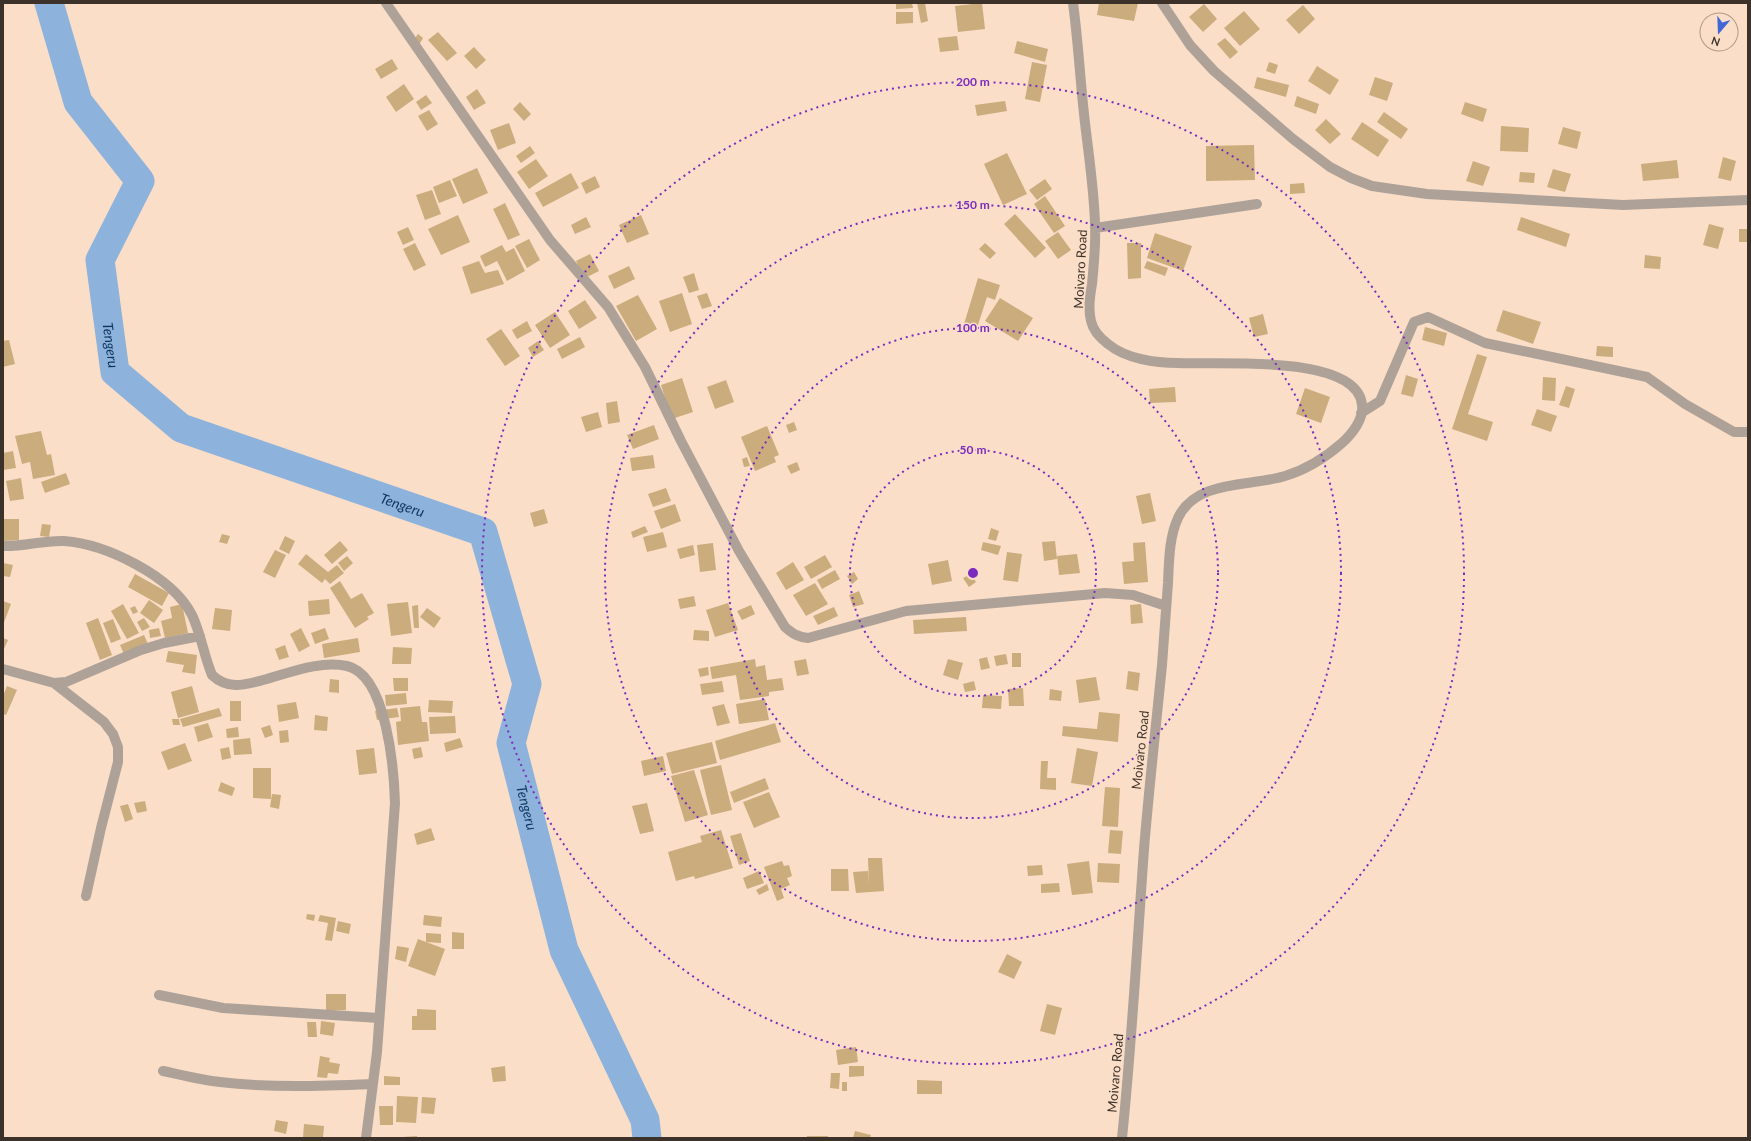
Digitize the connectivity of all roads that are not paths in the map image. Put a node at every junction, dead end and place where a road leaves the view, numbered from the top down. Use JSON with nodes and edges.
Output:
{"nodes":[{"id":1,"x":386,"y":3,"type":"edge"},
{"id":2,"x":1073,"y":3,"type":"edge"},
{"id":3,"x":1162,"y":3,"type":"edge"},
{"id":4,"x":1748,"y":200,"type":"edge"},
{"id":5,"x":1257,"y":204,"type":"dead end"},
{"id":6,"x":1095,"y":228,"type":"junction"},
{"id":7,"x":1362,"y":414,"type":"junction"},
{"id":8,"x":1748,"y":432,"type":"edge"},
{"id":9,"x":3,"y":546,"type":"edge"},
{"id":10,"x":1166,"y":606,"type":"junction"},
{"id":11,"x":200,"y":636,"type":"junction"},
{"id":12,"x":3,"y":670,"type":"edge"},
{"id":13,"x":54,"y":683,"type":"junction"},
{"id":14,"x":86,"y":896,"type":"dead end"},
{"id":15,"x":159,"y":995,"type":"dead end"},
{"id":16,"x":379,"y":1018,"type":"junction"},
{"id":17,"x":163,"y":1071,"type":"dead end"},
{"id":18,"x":373,"y":1084,"type":"junction"},
{"id":19,"x":366,"y":1138,"type":"edge"},
{"id":20,"x":1122,"y":1138,"type":"edge"}],
"edges":[{"from":1,"to":10,"type":"street"},
{"from":2,"to":6,"type":"street","name":"Moivaro Road"},
{"from":3,"to":4,"type":"street"},
{"from":5,"to":6,"type":"street"},
{"from":6,"to":7,"type":"street","name":"Moivaro Road"},
{"from":7,"to":8,"type":"street"},
{"from":7,"to":10,"type":"street","name":"Moivaro Road"},
{"from":9,"to":11,"type":"street"},
{"from":10,"to":20,"type":"street","name":"Moivaro Road"},
{"from":11,"to":13,"type":"street"},
{"from":11,"to":16,"type":"street"},
{"from":12,"to":13,"type":"street"},
{"from":13,"to":14,"type":"street"},
{"from":15,"to":16,"type":"street"},
{"from":16,"to":18,"type":"street"},
{"from":17,"to":18,"type":"street"},
{"from":18,"to":19,"type":"street"}]}
